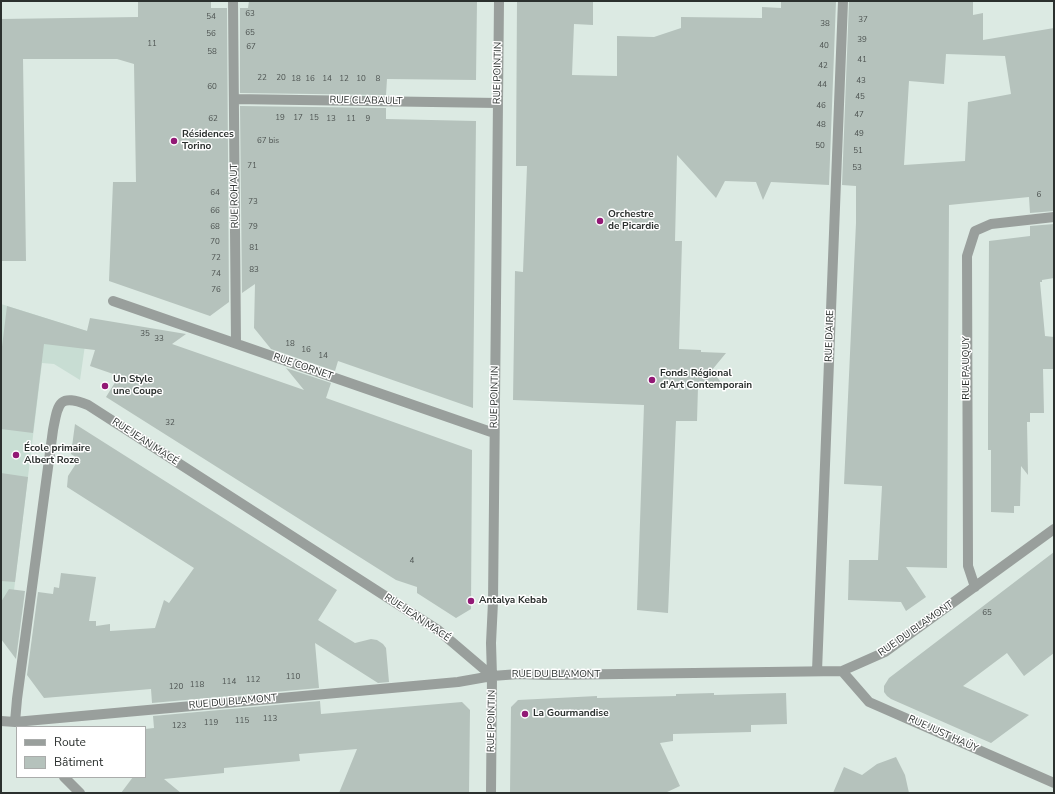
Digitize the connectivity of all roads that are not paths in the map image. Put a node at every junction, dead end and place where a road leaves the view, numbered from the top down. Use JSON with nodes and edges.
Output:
{"nodes":[{"id":1,"x":233,"y":1,"type":"edge"},
{"id":2,"x":499,"y":1,"type":"edge"},
{"id":3,"x":843,"y":1,"type":"edge"},
{"id":4,"x":234,"y":99,"type":"junction"},
{"id":5,"x":498,"y":103,"type":"junction"},
{"id":6,"x":1054,"y":217,"type":"edge"},
{"id":7,"x":112,"y":301,"type":"dead end"},
{"id":8,"x":236,"y":343,"type":"junction"},
{"id":9,"x":494,"y":433,"type":"junction"},
{"id":10,"x":1054,"y":529,"type":"edge"},
{"id":11,"x":975,"y":586,"type":"junction"},
{"id":12,"x":817,"y":671,"type":"junction"},
{"id":13,"x":842,"y":671,"type":"junction"},
{"id":14,"x":492,"y":676,"type":"junction"},
{"id":15,"x":1,"y":721,"type":"edge"},
{"id":16,"x":18,"y":724,"type":"edge"},
{"id":17,"x":65,"y":778,"type":"edge"},
{"id":18,"x":1054,"y":783,"type":"edge"},
{"id":19,"x":80,"y":793,"type":"edge"},
{"id":20,"x":491,"y":793,"type":"edge"}],
"edges":[{"from":1,"to":4,"type":"street","name":"RUE ROHAUT"},
{"from":2,"to":5,"type":"street","name":"RUE POINTIN"},
{"from":3,"to":12,"type":"street","name":"RUE DAIRE"},
{"from":4,"to":5,"type":"street","name":"RUE CLABAULT"},
{"from":4,"to":8,"type":"street","name":"RUE ROHAUT"},
{"from":5,"to":9,"type":"street","name":"RUE POINTIN"},
{"from":6,"to":11,"type":"street","name":"RUE PAUQUY"},
{"from":7,"to":8,"type":"street","name":"RUE CORNET"},
{"from":8,"to":9,"type":"street","name":"RUE CORNET"},
{"from":9,"to":14,"type":"street","name":"RUE POINTIN"},
{"from":10,"to":11,"type":"street","name":"RUE DU BLAMONT"},
{"from":11,"to":13,"type":"street","name":"RUE DU BLAMONT"},
{"from":12,"to":13,"type":"street","name":"RUE DU BLAMONT"},
{"from":12,"to":14,"type":"street","name":"RUE DU BLAMONT"},
{"from":13,"to":18,"type":"street","name":"RUE JUST HAÜY"},
{"from":14,"to":16,"type":"street","name":"RUE DU BLAMONT"},
{"from":14,"to":16,"type":"street","name":"RUE JEAN MACÉ"},
{"from":14,"to":20,"type":"street","name":"RUE POINTIN"},
{"from":15,"to":16,"type":"street","name":"RUE DU BLAMONT"},
{"from":17,"to":19,"type":"street"}]}
